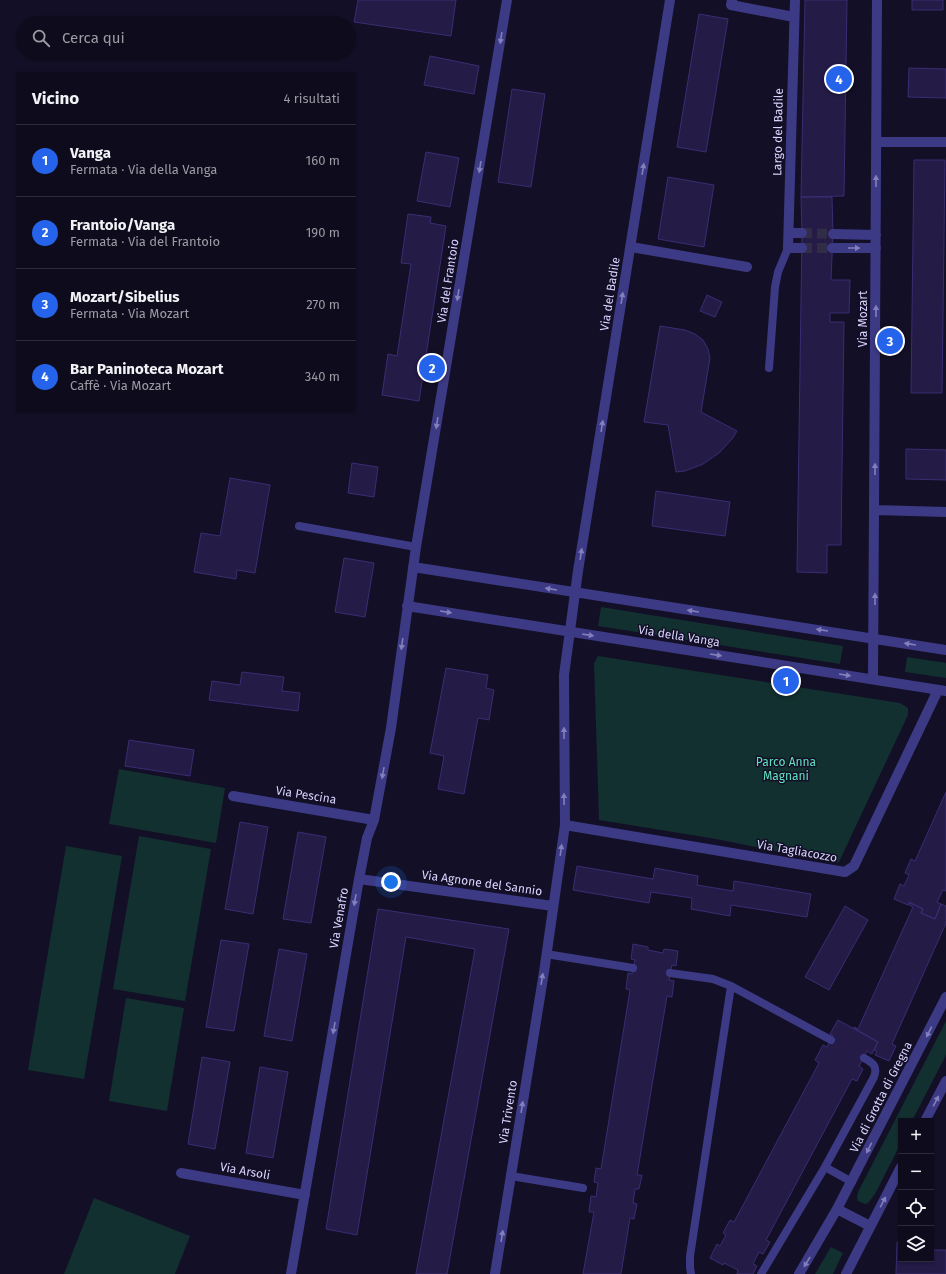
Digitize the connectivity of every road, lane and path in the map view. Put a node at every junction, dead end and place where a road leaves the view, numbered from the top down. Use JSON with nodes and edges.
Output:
{"nodes":[{"id":1,"x":507,"y":0,"type":"edge"},
{"id":2,"x":670,"y":0,"type":"edge"},
{"id":3,"x":732,"y":0,"type":"edge"},
{"id":4,"x":795,"y":0,"type":"edge"},
{"id":5,"x":877,"y":0,"type":"edge"},
{"id":6,"x":794,"y":17,"type":"junction"},
{"id":7,"x":876,"y":142,"type":"junction"},
{"id":8,"x":946,"y":142,"type":"edge"},
{"id":9,"x":789,"y":233,"type":"junction"},
{"id":10,"x":802,"y":233,"type":"tunnel mouth"},
{"id":11,"x":833,"y":234,"type":"tunnel mouth"},
{"id":12,"x":876,"y":235,"type":"junction"},
{"id":13,"x":631,"y":247,"type":"junction"},
{"id":14,"x":788,"y":248,"type":"junction"},
{"id":15,"x":802,"y":248,"type":"tunnel mouth"},
{"id":16,"x":832,"y":248,"type":"tunnel mouth"},
{"id":17,"x":876,"y":248,"type":"junction"},
{"id":18,"x":747,"y":266,"type":"dead end"},
{"id":19,"x":769,"y":368,"type":"dead end"},
{"id":20,"x":875,"y":510,"type":"junction"},
{"id":21,"x":946,"y":512,"type":"edge"},
{"id":22,"x":298,"y":526,"type":"dead end"},
{"id":23,"x":416,"y":547,"type":"junction"},
{"id":24,"x":413,"y":567,"type":"junction"},
{"id":25,"x":575,"y":593,"type":"junction"},
{"id":26,"x":407,"y":606,"type":"junction"},
{"id":27,"x":570,"y":632,"type":"junction"},
{"id":28,"x":874,"y":638,"type":"junction"},
{"id":29,"x":946,"y":650,"type":"edge"},
{"id":30,"x":873,"y":679,"type":"junction"},
{"id":31,"x":942,"y":690,"type":"edge"},
{"id":32,"x":564,"y":772,"type":"joint"},
{"id":33,"x":233,"y":796,"type":"dead end"},
{"id":34,"x":374,"y":820,"type":"junction"},
{"id":35,"x":565,"y":825,"type":"junction"},
{"id":36,"x":359,"y":879,"type":"junction"},
{"id":37,"x":553,"y":906,"type":"junction"},
{"id":38,"x":546,"y":954,"type":"junction"},
{"id":39,"x":633,"y":968,"type":"dead end"},
{"id":40,"x":670,"y":973,"type":"dead end"},
{"id":41,"x":731,"y":986,"type":"junction"},
{"id":42,"x":946,"y":997,"type":"edge"},
{"id":43,"x":831,"y":1040,"type":"dead end"},
{"id":44,"x":864,"y":1058,"type":"dead end"},
{"id":45,"x":946,"y":1082,"type":"edge"},
{"id":46,"x":927,"y":1118,"type":"edge"},
{"id":47,"x":825,"y":1167,"type":"junction"},
{"id":48,"x":181,"y":1173,"type":"dead end"},
{"id":49,"x":898,"y":1174,"type":"edge"},
{"id":50,"x":512,"y":1176,"type":"junction"},
{"id":51,"x":852,"y":1182,"type":"junction"},
{"id":52,"x":583,"y":1188,"type":"dead end"},
{"id":53,"x":305,"y":1195,"type":"junction"},
{"id":54,"x":837,"y":1209,"type":"junction"},
{"id":55,"x":870,"y":1226,"type":"junction"},
{"id":56,"x":292,"y":1274,"type":"edge"},
{"id":57,"x":496,"y":1274,"type":"edge"},
{"id":58,"x":691,"y":1274,"type":"edge"},
{"id":59,"x":761,"y":1274,"type":"edge"},
{"id":60,"x":799,"y":1274,"type":"edge"},
{"id":61,"x":846,"y":1274,"type":"edge"}],
"edges":[{"from":1,"to":23,"type":"street","name":"Via del Frantoio","one_way":true},
{"from":13,"to":2,"type":"street","name":"Via del Badile","one_way":true},
{"from":3,"to":6,"type":"street"},
{"from":4,"to":6,"type":"street","name":"Largo del Badile"},
{"from":5,"to":7,"type":"street","name":"Via Mozart"},
{"from":6,"to":9,"type":"street","name":"Largo del Badile"},
{"from":7,"to":8,"type":"street"},
{"from":12,"to":7,"type":"street","name":"Via Mozart","one_way":true},
{"from":9,"to":10,"type":"street"},
{"from":9,"to":14,"type":"street","name":"Largo del Badile"},
{"from":11,"to":12,"type":"street"},
{"from":12,"to":17,"type":"street","name":"Via Mozart"},
{"from":13,"to":18,"type":"street"},
{"from":25,"to":13,"type":"street","name":"Via del Badile","one_way":true},
{"from":14,"to":15,"type":"street"},
{"from":14,"to":19,"type":"lane"},
{"from":16,"to":17,"type":"street","one_way":true},
{"from":20,"to":17,"type":"street","name":"Via Mozart","one_way":true},
{"from":20,"to":21,"type":"street"},
{"from":28,"to":20,"type":"street","name":"Via Mozart","one_way":true},
{"from":22,"to":23,"type":"lane"},
{"from":23,"to":24,"type":"street","name":"Via del Frantoio"},
{"from":25,"to":24,"type":"street","one_way":true},
{"from":24,"to":26,"type":"street","name":"Via Venafro"},
{"from":25,"to":27,"type":"street","name":"Via del Badile"},
{"from":28,"to":25,"type":"street","one_way":true},
{"from":26,"to":27,"type":"street","name":"Via della Vanga","one_way":true},
{"from":26,"to":34,"type":"street","name":"Via Venafro","one_way":true},
{"from":27,"to":30,"type":"street","name":"Via della Vanga","one_way":true},
{"from":32,"to":27,"type":"street","name":"Via del Badile","one_way":true},
{"from":29,"to":28,"type":"street","one_way":true},
{"from":28,"to":30,"type":"street","name":"Via Mozart"},
{"from":30,"to":31,"type":"street","name":"Via della Vanga"},
{"from":31,"to":35,"type":"street","name":"Via Tagliacozzo"},
{"from":35,"to":32,"type":"street","name":"Via Trivento","one_way":true},
{"from":33,"to":34,"type":"street","name":"Via Pescina"},
{"from":34,"to":36,"type":"street","name":"Via Venafro"},
{"from":37,"to":35,"type":"street","name":"Via Trivento","one_way":true},
{"from":36,"to":37,"type":"street","name":"Via Agnone del Sannio"},
{"from":36,"to":53,"type":"street","name":"Via Venafro","one_way":true},
{"from":37,"to":38,"type":"street","name":"Via Trivento"},
{"from":38,"to":39,"type":"lane"},
{"from":50,"to":38,"type":"street","name":"Via Trivento","one_way":true},
{"from":40,"to":41,"type":"lane"},
{"from":41,"to":43,"type":"lane"},
{"from":41,"to":58,"type":"lane"},
{"from":42,"to":51,"type":"street","name":"Via di Grotta di Gregna","one_way":true},
{"from":44,"to":47,"type":"lane"},
{"from":46,"to":45,"type":"street","one_way":true},
{"from":47,"to":51,"type":"lane"},
{"from":47,"to":59,"type":"lane"},
{"from":48,"to":53,"type":"street","name":"Via Arsoli"},
{"from":55,"to":49,"type":"street","one_way":true},
{"from":50,"to":52,"type":"lane"},
{"from":57,"to":50,"type":"street","name":"Via Trivento","one_way":true},
{"from":51,"to":54,"type":"street","name":"Via di Grotta di Gregna"},
{"from":53,"to":56,"type":"street","name":"Via Venafro"},
{"from":54,"to":55,"type":"street"},
{"from":54,"to":60,"type":"street","name":"Via di Grotta di Gregna","one_way":true},
{"from":55,"to":61,"type":"street"}]}
